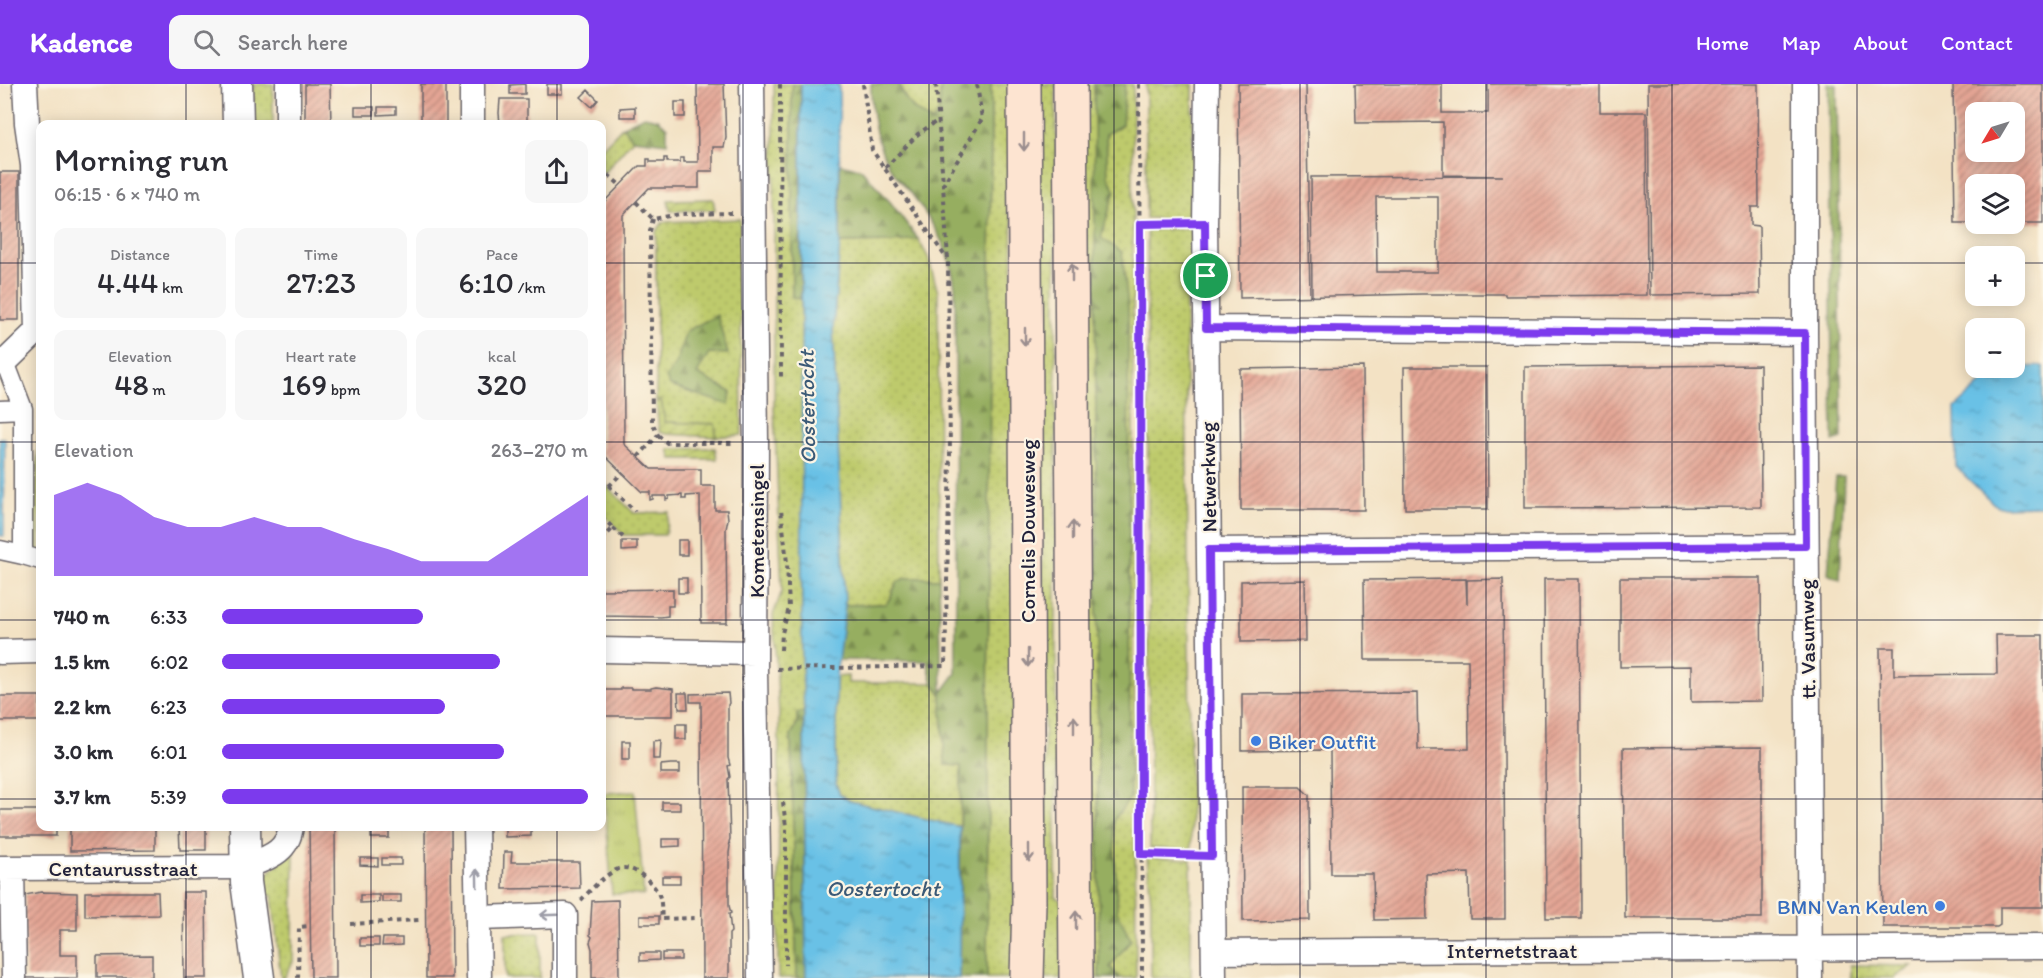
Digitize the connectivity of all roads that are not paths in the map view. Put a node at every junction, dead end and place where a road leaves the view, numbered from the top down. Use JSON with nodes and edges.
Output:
{"nodes":[{"id":1,"x":25,"y":84,"type":"edge"},
{"id":2,"x":237,"y":84,"type":"edge"},
{"id":3,"x":288,"y":84,"type":"edge"},
{"id":4,"x":472,"y":84,"type":"edge"},
{"id":5,"x":752,"y":84,"type":"edge"},
{"id":6,"x":1024,"y":84,"type":"edge"},
{"id":7,"x":1070,"y":84,"type":"edge"},
{"id":8,"x":1207,"y":84,"type":"edge"},
{"id":9,"x":1805,"y":84,"type":"edge"},
{"id":10,"x":238,"y":120,"type":"edge"},
{"id":11,"x":288,"y":120,"type":"edge"},
{"id":12,"x":472,"y":120,"type":"edge"},
{"id":13,"x":36,"y":290,"type":"edge"},
{"id":14,"x":1206,"y":328,"type":"junction"},
{"id":15,"x":36,"y":332,"type":"edge"},
{"id":16,"x":1805,"y":333,"type":"junction"},
{"id":17,"x":3,"y":362,"type":"edge"},
{"id":18,"x":23,"y":409,"type":"junction"},
{"id":19,"x":0,"y":410,"type":"edge"},
{"id":20,"x":1806,"y":546,"type":"junction"},
{"id":21,"x":0,"y":549,"type":"edge"},
{"id":22,"x":1209,"y":550,"type":"junction"},
{"id":23,"x":32,"y":557,"type":"edge"},
{"id":24,"x":606,"y":650,"type":"edge"},
{"id":25,"x":36,"y":651,"type":"edge"},
{"id":26,"x":0,"y":652,"type":"edge"},
{"id":27,"x":755,"y":653,"type":"junction"},
{"id":28,"x":245,"y":831,"type":"edge"},
{"id":29,"x":291,"y":831,"type":"edge"},
{"id":30,"x":476,"y":831,"type":"edge"},
{"id":31,"x":245,"y":867,"type":"junction"},
{"id":32,"x":6,"y":868,"type":"edge"},
{"id":33,"x":478,"y":918,"type":"junction"},
{"id":34,"x":2043,"y":947,"type":"edge"},
{"id":35,"x":1810,"y":949,"type":"junction"},
{"id":36,"x":1214,"y":952,"type":"junction"},
{"id":37,"x":14,"y":978,"type":"edge"},
{"id":38,"x":259,"y":978,"type":"edge"},
{"id":39,"x":479,"y":978,"type":"edge"},
{"id":40,"x":565,"y":978,"type":"edge"},
{"id":41,"x":760,"y":978,"type":"edge"},
{"id":42,"x":1028,"y":978,"type":"edge"},
{"id":43,"x":1076,"y":978,"type":"edge"},
{"id":44,"x":1214,"y":978,"type":"edge"},
{"id":45,"x":1810,"y":978,"type":"edge"}],
"edges":[{"from":1,"to":13,"type":"street"},
{"from":2,"to":10,"type":"street"},
{"from":3,"to":11,"type":"street"},
{"from":4,"to":12,"type":"street"},
{"from":5,"to":27,"type":"street","name":"Kometensingel"},
{"from":6,"to":42,"type":"main road","name":"Cornelis Douwesweg","one_way":true},
{"from":43,"to":7,"type":"main road","one_way":true},
{"from":8,"to":14,"type":"street","name":"Netwerkweg"},
{"from":9,"to":16,"type":"street","name":"tt. Vasumweg"},
{"from":14,"to":16,"type":"street"},
{"from":14,"to":22,"type":"street","name":"Netwerkweg"},
{"from":15,"to":17,"type":"street"},
{"from":16,"to":20,"type":"street","name":"tt. Vasumweg"},
{"from":17,"to":18,"type":"street"},
{"from":18,"to":19,"type":"street"},
{"from":18,"to":23,"type":"street"},
{"from":20,"to":22,"type":"street"},
{"from":20,"to":35,"type":"street","name":"tt. Vasumweg"},
{"from":21,"to":23,"type":"street"},
{"from":22,"to":36,"type":"street","name":"Netwerkweg"},
{"from":24,"to":27,"type":"street"},
{"from":25,"to":26,"type":"street"},
{"from":27,"to":41,"type":"street","name":"Kometensingel"},
{"from":28,"to":31,"type":"street"},
{"from":29,"to":31,"type":"street"},
{"from":33,"to":30,"type":"street","one_way":true},
{"from":31,"to":32,"type":"street","name":"Centaurusstraat"},
{"from":31,"to":38,"type":"street"},
{"from":32,"to":37,"type":"street"},
{"from":33,"to":39,"type":"street"},
{"from":40,"to":33,"type":"street","one_way":true},
{"from":34,"to":35,"type":"street","name":"Internetstraat"},
{"from":35,"to":36,"type":"street","name":"Internetstraat"},
{"from":35,"to":45,"type":"street","name":"tt. Vasumweg"},
{"from":36,"to":44,"type":"street","name":"Netwerkweg"}]}
